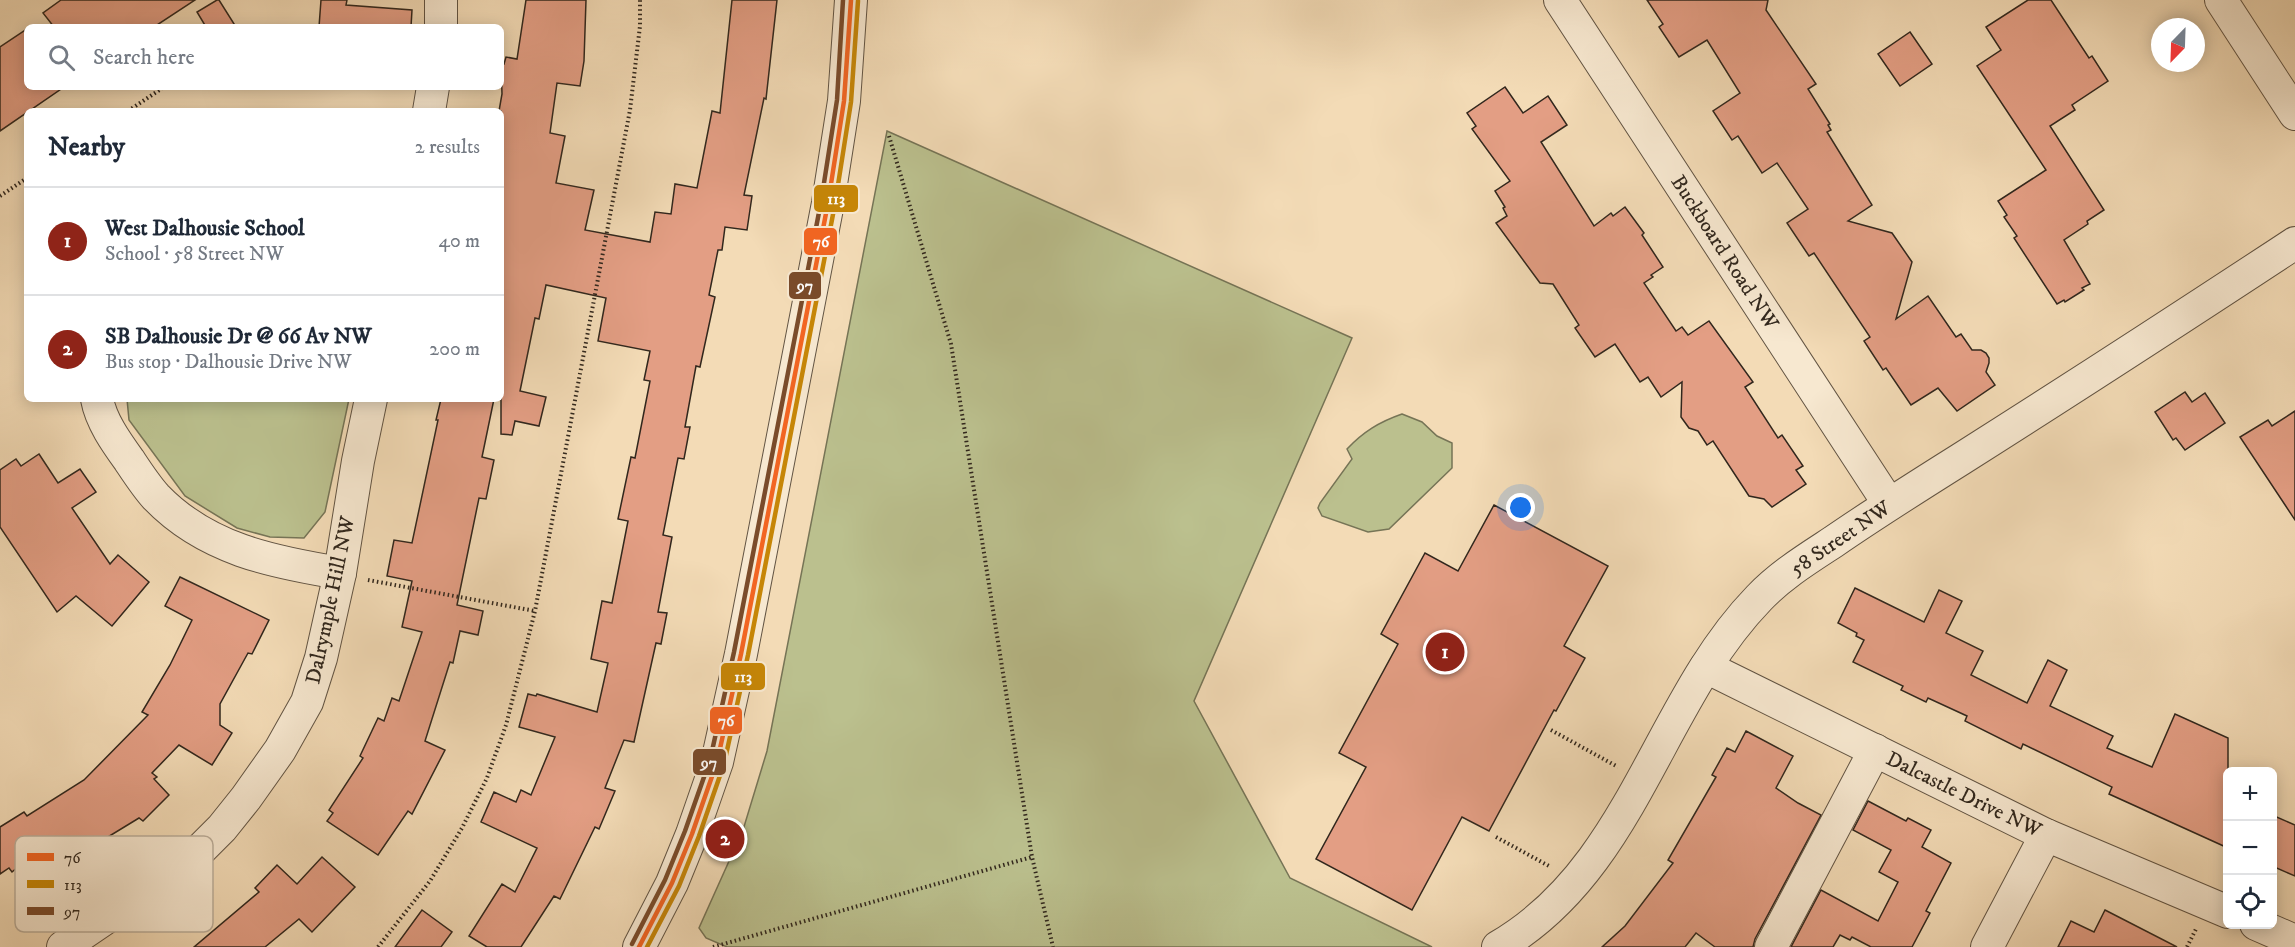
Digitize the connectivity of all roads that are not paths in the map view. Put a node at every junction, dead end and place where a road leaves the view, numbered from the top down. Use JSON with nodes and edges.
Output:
{"nodes":[{"id":1,"x":441,"y":0,"type":"edge"},
{"id":2,"x":851,"y":0,"type":"edge"},
{"id":3,"x":1560,"y":0,"type":"edge"},
{"id":4,"x":2221,"y":0,"type":"edge"},
{"id":5,"x":441,"y":24,"type":"edge"},
{"id":6,"x":432,"y":90,"type":"edge"},
{"id":7,"x":430,"y":108,"type":"edge"},
{"id":8,"x":2295,"y":114,"type":"edge"},
{"id":9,"x":2295,"y":243,"type":"edge"},
{"id":10,"x":98,"y":402,"type":"edge"},
{"id":11,"x":370,"y":402,"type":"edge"},
{"id":12,"x":1889,"y":504,"type":"junction"},
{"id":13,"x":340,"y":573,"type":"junction"},
{"id":14,"x":1706,"y":667,"type":"junction"},
{"id":15,"x":1875,"y":750,"type":"junction"},
{"id":16,"x":2046,"y":835,"type":"junction"},
{"id":17,"x":213,"y":837,"type":"edge"},
{"id":18,"x":2223,"y":910,"type":"edge"},
{"id":19,"x":2267,"y":929,"type":"edge"},
{"id":20,"x":85,"y":932,"type":"edge"},
{"id":21,"x":2295,"y":941,"type":"edge"},
{"id":22,"x":63,"y":947,"type":"edge"},
{"id":23,"x":639,"y":947,"type":"edge"},
{"id":24,"x":1498,"y":947,"type":"edge"},
{"id":25,"x":1771,"y":947,"type":"edge"},
{"id":26,"x":1987,"y":947,"type":"edge"}],
"edges":[{"from":1,"to":5,"type":"street"},
{"from":2,"to":23,"type":"street"},
{"from":3,"to":12,"type":"street","name":"Buckboard Road NW"},
{"from":4,"to":8,"type":"street"},
{"from":6,"to":7,"type":"street"},
{"from":9,"to":12,"type":"street","name":"58 Street NW"},
{"from":10,"to":13,"type":"street"},
{"from":11,"to":13,"type":"street","name":"Dalrymple Hill NW"},
{"from":12,"to":14,"type":"street","name":"58 Street NW"},
{"from":13,"to":17,"type":"street","name":"Dalrymple Hill NW"},
{"from":14,"to":15,"type":"street","name":"Dalcastle Drive NW"},
{"from":14,"to":24,"type":"street","name":"58 Street NW"},
{"from":15,"to":16,"type":"street","name":"Dalcastle Drive NW"},
{"from":15,"to":25,"type":"street"},
{"from":16,"to":18,"type":"street","name":"Dalcastle Drive NW"},
{"from":16,"to":26,"type":"street"},
{"from":19,"to":21,"type":"street"},
{"from":20,"to":22,"type":"street","name":"Dalrymple Hill NW"}]}
